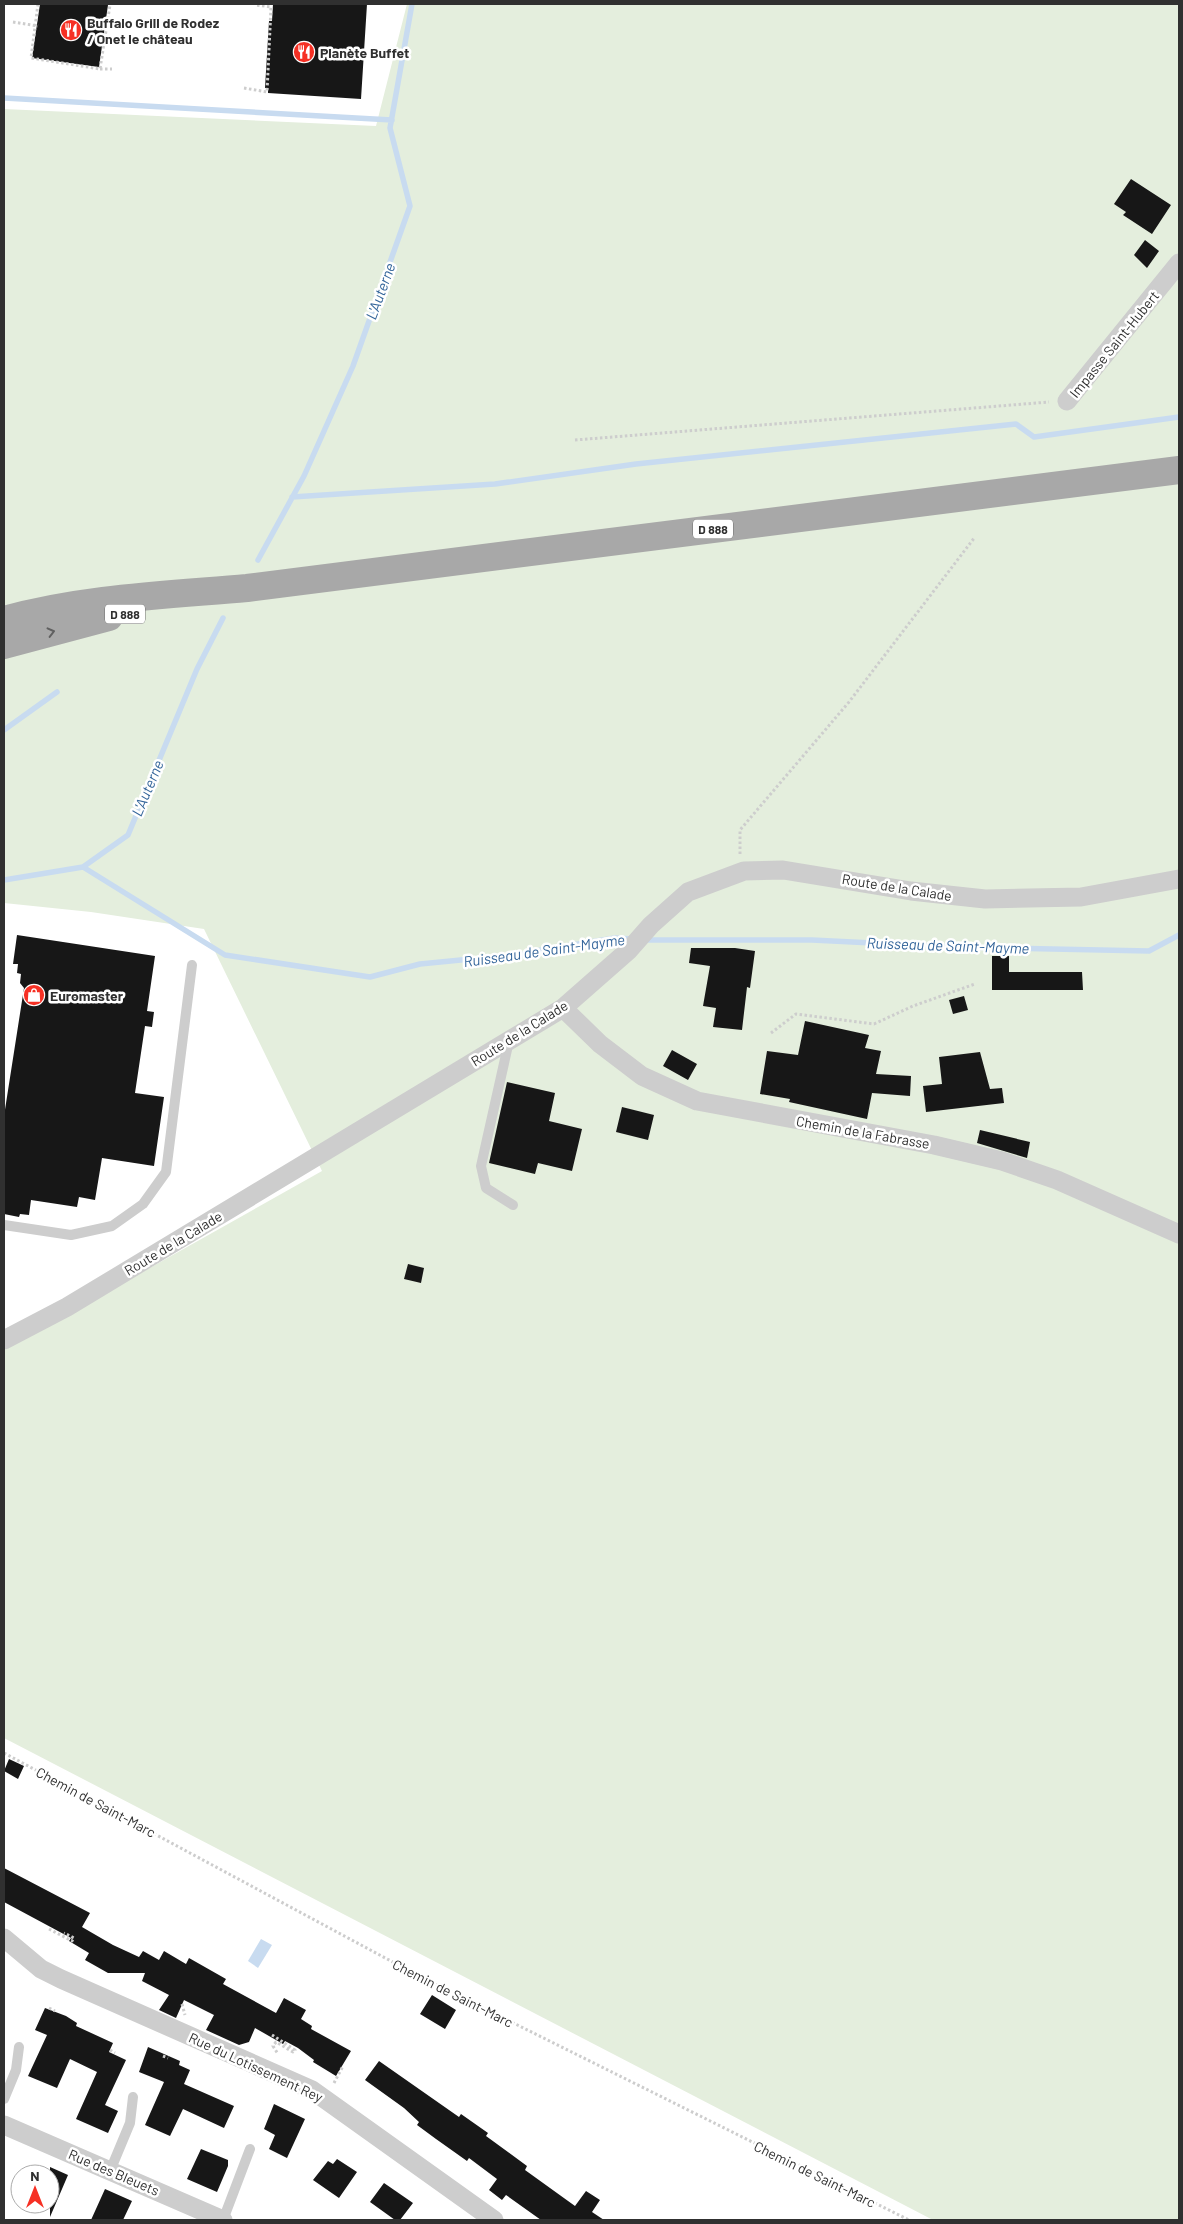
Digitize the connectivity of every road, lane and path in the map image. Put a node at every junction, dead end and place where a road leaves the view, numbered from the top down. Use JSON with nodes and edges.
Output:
{"nodes":[{"id":1,"x":38,"y":4,"type":"edge"},
{"id":2,"x":110,"y":5,"type":"dead end"},
{"id":3,"x":256,"y":5,"type":"edge"},
{"id":4,"x":13,"y":22,"type":"dead end"},
{"id":5,"x":37,"y":25,"type":"junction"},
{"id":6,"x":100,"y":69,"type":"junction"},
{"id":7,"x":112,"y":69,"type":"dead end"},
{"id":8,"x":244,"y":88,"type":"dead end"},
{"id":9,"x":1179,"y":263,"type":"edge"},
{"id":10,"x":1067,"y":401,"type":"joint"},
{"id":11,"x":575,"y":440,"type":"dead end"},
{"id":12,"x":1179,"y":470,"type":"edge"},
{"id":13,"x":975,"y":537,"type":"dead end"},
{"id":14,"x":247,"y":588,"type":"junction"},
{"id":15,"x":4,"y":620,"type":"edge"},
{"id":16,"x":4,"y":645,"type":"edge"},
{"id":17,"x":744,"y":872,"type":"junction"},
{"id":18,"x":1179,"y":879,"type":"edge"},
{"id":19,"x":192,"y":965,"type":"dead end"},
{"id":20,"x":975,"y":984,"type":"dead end"},
{"id":21,"x":563,"y":1008,"type":"junction"},
{"id":22,"x":771,"y":1033,"type":"dead end"},
{"id":23,"x":509,"y":1040,"type":"junction"},
{"id":24,"x":513,"y":1205,"type":"dead end"},
{"id":25,"x":4,"y":1225,"type":"edge"},
{"id":26,"x":1179,"y":1234,"type":"edge"},
{"id":27,"x":4,"y":1340,"type":"edge"},
{"id":28,"x":4,"y":1753,"type":"edge"},
{"id":29,"x":48,"y":1928,"type":"dead end"},
{"id":30,"x":63,"y":1934,"type":"dead end"},
{"id":31,"x":4,"y":1938,"type":"edge"},
{"id":32,"x":182,"y":2004,"type":"dead end"},
{"id":33,"x":49,"y":2008,"type":"dead end"},
{"id":34,"x":185,"y":2010,"type":"dead end"},
{"id":35,"x":55,"y":2011,"type":"dead end"},
{"id":36,"x":272,"y":2035,"type":"dead end"},
{"id":37,"x":18,"y":2047,"type":"dead end"},
{"id":38,"x":110,"y":2050,"type":"dead end"},
{"id":39,"x":115,"y":2053,"type":"dead end"},
{"id":40,"x":278,"y":2054,"type":"dead end"},
{"id":41,"x":162,"y":2056,"type":"dead end"},
{"id":42,"x":168,"y":2058,"type":"dead end"},
{"id":43,"x":343,"y":2066,"type":"dead end"},
{"id":44,"x":336,"y":2079,"type":"dead end"},
{"id":45,"x":133,"y":2097,"type":"dead end"},
{"id":46,"x":4,"y":2099,"type":"edge"},
{"id":47,"x":4,"y":2125,"type":"edge"},
{"id":48,"x":250,"y":2149,"type":"dead end"},
{"id":49,"x":110,"y":2170,"type":"junction"},
{"id":50,"x":223,"y":2220,"type":"edge"},
{"id":51,"x":494,"y":2220,"type":"edge"},
{"id":52,"x":909,"y":2220,"type":"edge"}],
"edges":[{"from":1,"to":5,"type":"path"},
{"from":2,"to":6,"type":"path"},
{"from":3,"to":8,"type":"path"},
{"from":4,"to":5,"type":"path"},
{"from":5,"to":6,"type":"path"},
{"from":6,"to":7,"type":"path"},
{"from":9,"to":10,"type":"street","name":"Impasse Saint-Hubert"},
{"from":10,"to":11,"type":"path"},
{"from":12,"to":14,"type":"main road","number":"D 888"},
{"from":13,"to":17,"type":"path"},
{"from":14,"to":15,"type":"main road","number":"D 888"},
{"from":16,"to":14,"type":"main road","number":"D 888","one_way":true},
{"from":17,"to":18,"type":"street","name":"Route de la Calade"},
{"from":17,"to":21,"type":"street","name":"Route de la Calade"},
{"from":19,"to":25,"type":"lane"},
{"from":20,"to":22,"type":"path"},
{"from":21,"to":23,"type":"street","name":"Route de la Calade"},
{"from":21,"to":26,"type":"street","name":"Chemin de la Fabrasse"},
{"from":23,"to":24,"type":"lane"},
{"from":23,"to":27,"type":"street","name":"Route de la Calade"},
{"from":28,"to":52,"type":"path","name":"Chemin de Saint-Marc"},
{"from":29,"to":30,"type":"path"},
{"from":31,"to":51,"type":"street","name":"Rue du Lotissement Rey"},
{"from":32,"to":34,"type":"path"},
{"from":33,"to":35,"type":"path"},
{"from":36,"to":40,"type":"path"},
{"from":37,"to":46,"type":"lane"},
{"from":38,"to":39,"type":"path"},
{"from":41,"to":42,"type":"path"},
{"from":43,"to":44,"type":"path"},
{"from":45,"to":49,"type":"lane"},
{"from":47,"to":49,"type":"street","name":"Rue des Bleuets"},
{"from":48,"to":50,"type":"lane"},
{"from":49,"to":50,"type":"street","name":"Rue des Bleuets"}]}
